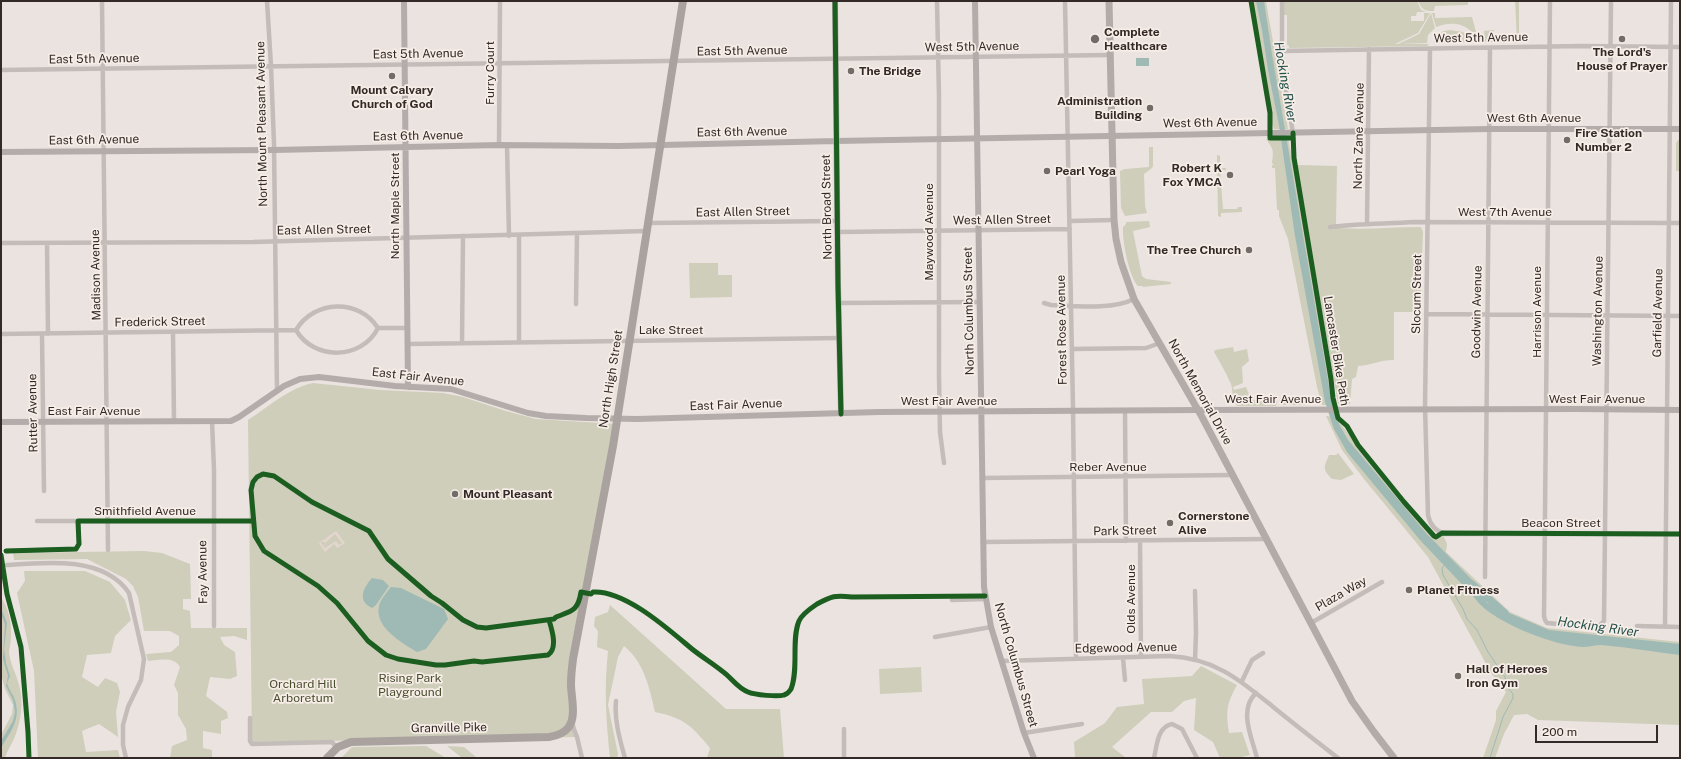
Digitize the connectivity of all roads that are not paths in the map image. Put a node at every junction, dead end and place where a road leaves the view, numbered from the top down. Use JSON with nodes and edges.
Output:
{"nodes":[{"id":1,"x":102,"y":1,"type":"edge"},
{"id":2,"x":267,"y":1,"type":"edge"},
{"id":3,"x":404,"y":1,"type":"edge"},
{"id":4,"x":500,"y":1,"type":"edge"},
{"id":5,"x":683,"y":1,"type":"edge"},
{"id":6,"x":835,"y":1,"type":"edge"},
{"id":7,"x":937,"y":1,"type":"edge"},
{"id":8,"x":975,"y":1,"type":"edge"},
{"id":9,"x":1065,"y":1,"type":"edge"},
{"id":10,"x":1109,"y":1,"type":"edge"},
{"id":11,"x":1282,"y":1,"type":"edge"},
{"id":12,"x":1550,"y":1,"type":"edge"},
{"id":13,"x":1611,"y":1,"type":"edge"},
{"id":14,"x":1671,"y":1,"type":"edge"},
{"id":15,"x":1610,"y":46,"type":"junction"},
{"id":16,"x":1550,"y":47,"type":"junction"},
{"id":17,"x":1680,"y":47,"type":"edge"},
{"id":18,"x":1490,"y":48,"type":"junction"},
{"id":19,"x":1671,"y":48,"type":"junction"},
{"id":20,"x":1369,"y":49,"type":"junction"},
{"id":21,"x":1430,"y":49,"type":"junction"},
{"id":22,"x":1282,"y":51,"type":"junction"},
{"id":23,"x":1110,"y":55,"type":"junction"},
{"id":24,"x":1067,"y":56,"type":"junction"},
{"id":25,"x":976,"y":57,"type":"junction"},
{"id":26,"x":939,"y":58,"type":"junction"},
{"id":27,"x":835,"y":59,"type":"junction"},
{"id":28,"x":673,"y":61,"type":"junction"},
{"id":29,"x":500,"y":63,"type":"junction"},
{"id":30,"x":404,"y":64,"type":"junction"},
{"id":31,"x":271,"y":66,"type":"junction"},
{"id":32,"x":103,"y":69,"type":"junction"},
{"id":33,"x":1,"y":70,"type":"edge"},
{"id":34,"x":1489,"y":129,"type":"junction"},
{"id":35,"x":1550,"y":129,"type":"junction"},
{"id":36,"x":1610,"y":129,"type":"junction"},
{"id":37,"x":1670,"y":129,"type":"junction"},
{"id":38,"x":1680,"y":129,"type":"edge"},
{"id":39,"x":1428,"y":130,"type":"junction"},
{"id":40,"x":1368,"y":132,"type":"junction"},
{"id":41,"x":1291,"y":133,"type":"junction"},
{"id":42,"x":1112,"y":136,"type":"junction"},
{"id":43,"x":1068,"y":137,"type":"junction"},
{"id":44,"x":977,"y":138,"type":"junction"},
{"id":45,"x":939,"y":139,"type":"junction"},
{"id":46,"x":836,"y":140,"type":"junction"},
{"id":47,"x":660,"y":145,"type":"junction"},
{"id":48,"x":499,"y":146,"type":"junction"},
{"id":49,"x":507,"y":146,"type":"junction"},
{"id":50,"x":405,"y":148,"type":"junction"},
{"id":51,"x":274,"y":150,"type":"junction"},
{"id":52,"x":1,"y":152,"type":"edge"},
{"id":53,"x":104,"y":152,"type":"junction"},
{"id":54,"x":1114,"y":220,"type":"junction"},
{"id":55,"x":837,"y":221,"type":"junction"},
{"id":56,"x":1070,"y":221,"type":"junction"},
{"id":57,"x":1428,"y":222,"type":"junction"},
{"id":58,"x":1488,"y":222,"type":"junction"},
{"id":59,"x":1548,"y":222,"type":"junction"},
{"id":60,"x":1609,"y":222,"type":"junction"},
{"id":61,"x":1367,"y":223,"type":"junction"},
{"id":62,"x":1669,"y":223,"type":"junction"},
{"id":63,"x":1680,"y":223,"type":"edge"},
{"id":64,"x":647,"y":227,"type":"junction"},
{"id":65,"x":1330,"y":227,"type":"dead end"},
{"id":66,"x":1070,"y":229,"type":"junction"},
{"id":67,"x":978,"y":230,"type":"junction"},
{"id":68,"x":939,"y":231,"type":"junction"},
{"id":69,"x":838,"y":232,"type":"junction"},
{"id":70,"x":577,"y":234,"type":"junction"},
{"id":71,"x":463,"y":236,"type":"junction"},
{"id":72,"x":509,"y":236,"type":"junction"},
{"id":73,"x":519,"y":236,"type":"junction"},
{"id":74,"x":406,"y":238,"type":"junction"},
{"id":75,"x":274,"y":241,"type":"junction"},
{"id":76,"x":105,"y":242,"type":"junction"},
{"id":77,"x":1,"y":243,"type":"edge"},
{"id":78,"x":47,"y":243,"type":"junction"},
{"id":79,"x":1134,"y":299,"type":"junction"},
{"id":80,"x":939,"y":302,"type":"junction"},
{"id":81,"x":980,"y":302,"type":"junction"},
{"id":82,"x":1044,"y":303,"type":"dead end"},
{"id":83,"x":576,"y":304,"type":"dead end"},
{"id":84,"x":838,"y":304,"type":"junction"},
{"id":85,"x":1071,"y":305,"type":"junction"},
{"id":86,"x":1426,"y":314,"type":"junction"},
{"id":87,"x":1486,"y":314,"type":"junction"},
{"id":88,"x":1547,"y":315,"type":"junction"},
{"id":89,"x":1607,"y":316,"type":"junction"},
{"id":90,"x":1668,"y":316,"type":"junction"},
{"id":91,"x":1680,"y":316,"type":"edge"},
{"id":92,"x":378,"y":328,"type":"junction"},
{"id":93,"x":407,"y":328,"type":"junction"},
{"id":94,"x":296,"y":330,"type":"junction"},
{"id":95,"x":275,"y":331,"type":"junction"},
{"id":96,"x":173,"y":332,"type":"junction"},
{"id":97,"x":107,"y":333,"type":"junction"},
{"id":98,"x":1,"y":334,"type":"edge"},
{"id":99,"x":42,"y":334,"type":"junction"},
{"id":100,"x":48,"y":334,"type":"junction"},
{"id":101,"x":839,"y":338,"type":"junction"},
{"id":102,"x":629,"y":340,"type":"junction"},
{"id":103,"x":519,"y":342,"type":"junction"},
{"id":104,"x":462,"y":343,"type":"junction"},
{"id":105,"x":1160,"y":343,"type":"junction"},
{"id":106,"x":407,"y":344,"type":"junction"},
{"id":107,"x":1072,"y":349,"type":"junction"},
{"id":108,"x":408,"y":386,"type":"junction"},
{"id":109,"x":277,"y":391,"type":"junction"},
{"id":110,"x":1546,"y":409,"type":"junction"},
{"id":111,"x":1198,"y":410,"type":"junction"},
{"id":112,"x":1425,"y":410,"type":"junction"},
{"id":113,"x":1486,"y":410,"type":"junction"},
{"id":114,"x":1606,"y":410,"type":"junction"},
{"id":115,"x":1666,"y":410,"type":"junction"},
{"id":116,"x":1680,"y":410,"type":"edge"},
{"id":117,"x":1125,"y":411,"type":"junction"},
{"id":118,"x":940,"y":412,"type":"junction"},
{"id":119,"x":981,"y":412,"type":"junction"},
{"id":120,"x":1073,"y":412,"type":"junction"},
{"id":121,"x":841,"y":414,"type":"junction"},
{"id":122,"x":617,"y":419,"type":"junction"},
{"id":123,"x":174,"y":421,"type":"junction"},
{"id":124,"x":212,"y":421,"type":"junction"},
{"id":125,"x":1,"y":422,"type":"edge"},
{"id":126,"x":43,"y":422,"type":"junction"},
{"id":127,"x":107,"y":422,"type":"junction"},
{"id":128,"x":944,"y":463,"type":"dead end"},
{"id":129,"x":1233,"y":475,"type":"junction"},
{"id":130,"x":1126,"y":476,"type":"junction"},
{"id":131,"x":1074,"y":477,"type":"junction"},
{"id":132,"x":982,"y":478,"type":"junction"},
{"id":133,"x":44,"y":491,"type":"dead end"},
{"id":134,"x":38,"y":521,"type":"dead end"},
{"id":135,"x":78,"y":521,"type":"junction"},
{"id":136,"x":108,"y":521,"type":"junction"},
{"id":137,"x":213,"y":521,"type":"junction"},
{"id":138,"x":1442,"y":533,"type":"joint"},
{"id":139,"x":1545,"y":533,"type":"junction"},
{"id":140,"x":1486,"y":534,"type":"junction"},
{"id":141,"x":1605,"y":534,"type":"junction"},
{"id":142,"x":1665,"y":534,"type":"junction"},
{"id":143,"x":1680,"y":534,"type":"edge"},
{"id":144,"x":1267,"y":539,"type":"junction"},
{"id":145,"x":1074,"y":541,"type":"junction"},
{"id":146,"x":1126,"y":541,"type":"junction"},
{"id":147,"x":1140,"y":541,"type":"junction"},
{"id":148,"x":983,"y":542,"type":"junction"},
{"id":149,"x":108,"y":550,"type":"dead end"},
{"id":150,"x":6,"y":551,"type":"dead end"},
{"id":151,"x":7,"y":565,"type":"dead end"},
{"id":152,"x":1484,"y":577,"type":"dead end"},
{"id":153,"x":1382,"y":582,"type":"dead end"},
{"id":154,"x":1195,"y":591,"type":"dead end"},
{"id":155,"x":986,"y":599,"type":"junction"},
{"id":156,"x":952,"y":600,"type":"dead end"},
{"id":157,"x":1604,"y":620,"type":"joint"},
{"id":158,"x":1311,"y":623,"type":"junction"},
{"id":159,"x":214,"y":626,"type":"dead end"},
{"id":160,"x":1637,"y":626,"type":"dead end"},
{"id":161,"x":1665,"y":626,"type":"junction"},
{"id":162,"x":991,"y":627,"type":"junction"},
{"id":163,"x":1680,"y":627,"type":"edge"},
{"id":164,"x":935,"y":636,"type":"dead end"},
{"id":165,"x":1263,"y":653,"type":"dead end"},
{"id":166,"x":1142,"y":657,"type":"junction"},
{"id":167,"x":1123,"y":658,"type":"junction"},
{"id":168,"x":1076,"y":659,"type":"junction"},
{"id":169,"x":1195,"y":660,"type":"junction"},
{"id":170,"x":1002,"y":661,"type":"junction"},
{"id":171,"x":1125,"y":680,"type":"dead end"},
{"id":172,"x":1242,"y":681,"type":"junction"},
{"id":173,"x":1256,"y":693,"type":"junction"},
{"id":174,"x":616,"y":702,"type":"dead end"},
{"id":175,"x":250,"y":718,"type":"dead end"},
{"id":176,"x":571,"y":723,"type":"junction"},
{"id":177,"x":1082,"y":724,"type":"dead end"},
{"id":178,"x":844,"y":729,"type":"dead end"},
{"id":179,"x":1024,"y":733,"type":"junction"},
{"id":180,"x":336,"y":748,"type":"junction"},
{"id":181,"x":126,"y":758,"type":"edge"},
{"id":182,"x":327,"y":758,"type":"edge"},
{"id":183,"x":582,"y":758,"type":"edge"},
{"id":184,"x":625,"y":758,"type":"edge"},
{"id":185,"x":844,"y":758,"type":"edge"},
{"id":186,"x":1034,"y":758,"type":"edge"},
{"id":187,"x":1154,"y":758,"type":"edge"},
{"id":188,"x":1197,"y":758,"type":"edge"},
{"id":189,"x":1257,"y":758,"type":"edge"},
{"id":190,"x":1338,"y":758,"type":"edge"},
{"id":191,"x":1394,"y":758,"type":"edge"}],
"edges":[{"from":1,"to":32,"type":"street","name":"Madison Avenue"},
{"from":2,"to":31,"type":"street","name":"North Mount Pleasant Avenue"},
{"from":3,"to":30,"type":"street","name":"North Maple Street"},
{"from":4,"to":29,"type":"street","name":"Furry Court"},
{"from":5,"to":28,"type":"highway","name":"North High Street"},
{"from":6,"to":27,"type":"street","name":"North Broad Street"},
{"from":7,"to":26,"type":"street","name":"Maywood Avenue"},
{"from":8,"to":25,"type":"street","name":"North Columbus Street"},
{"from":9,"to":24,"type":"street","name":"Forest Rose Avenue"},
{"from":10,"to":23,"type":"main road","name":"North Memorial Drive"},
{"from":11,"to":22,"type":"street"},
{"from":12,"to":16,"type":"street","name":"Harrison Avenue"},
{"from":13,"to":15,"type":"street","name":"Washington Avenue"},
{"from":14,"to":19,"type":"street","name":"Garfield Avenue"},
{"from":15,"to":16,"type":"street","name":"West 5th Avenue"},
{"from":15,"to":19,"type":"street","name":"West 5th Avenue"},
{"from":15,"to":36,"type":"street","name":"Washington Avenue"},
{"from":16,"to":18,"type":"street","name":"West 5th Avenue"},
{"from":16,"to":35,"type":"street","name":"Harrison Avenue"},
{"from":17,"to":19,"type":"street","name":"West 5th Avenue"},
{"from":18,"to":21,"type":"street","name":"West 5th Avenue"},
{"from":18,"to":34,"type":"street","name":"Goodwin Avenue"},
{"from":19,"to":37,"type":"street","name":"Garfield Avenue"},
{"from":20,"to":21,"type":"street","name":"West 5th Avenue"},
{"from":20,"to":22,"type":"street","name":"West 5th Avenue"},
{"from":20,"to":40,"type":"street","name":"North Zane Avenue"},
{"from":21,"to":39,"type":"street","name":"Slocum Street"},
{"from":22,"to":41,"type":"street"},
{"from":23,"to":24,"type":"street","name":"West 5th Avenue"},
{"from":23,"to":42,"type":"main road","name":"North Memorial Drive"},
{"from":24,"to":25,"type":"street","name":"West 5th Avenue"},
{"from":24,"to":43,"type":"street","name":"Forest Rose Avenue"},
{"from":25,"to":26,"type":"street","name":"West 5th Avenue"},
{"from":25,"to":44,"type":"street","name":"North Columbus Street"},
{"from":26,"to":27,"type":"street","name":"West 5th Avenue"},
{"from":26,"to":45,"type":"street","name":"Maywood Avenue"},
{"from":27,"to":28,"type":"street","name":"East 5th Avenue"},
{"from":27,"to":46,"type":"street","name":"North Broad Street"},
{"from":28,"to":29,"type":"street","name":"East 5th Avenue"},
{"from":28,"to":47,"type":"highway","name":"North High Street"},
{"from":29,"to":30,"type":"street","name":"East 5th Avenue"},
{"from":29,"to":48,"type":"street","name":"Furry Court"},
{"from":30,"to":31,"type":"street","name":"East 5th Avenue"},
{"from":30,"to":50,"type":"street","name":"North Maple Street"},
{"from":31,"to":32,"type":"street","name":"East 5th Avenue"},
{"from":31,"to":51,"type":"street","name":"North Mount Pleasant Avenue"},
{"from":32,"to":33,"type":"street","name":"East 5th Avenue"},
{"from":32,"to":53,"type":"street","name":"Madison Avenue"},
{"from":34,"to":35,"type":"street","name":"West 6th Avenue"},
{"from":34,"to":39,"type":"street","name":"West 6th Avenue"},
{"from":34,"to":58,"type":"street","name":"Goodwin Avenue"},
{"from":35,"to":36,"type":"street","name":"West 6th Avenue"},
{"from":35,"to":59,"type":"street","name":"Harrison Avenue"},
{"from":36,"to":37,"type":"street","name":"West 6th Avenue"},
{"from":36,"to":60,"type":"street","name":"Washington Avenue"},
{"from":37,"to":38,"type":"street","name":"West 6th Avenue"},
{"from":37,"to":62,"type":"street","name":"Garfield Avenue"},
{"from":39,"to":40,"type":"street","name":"West 6th Avenue"},
{"from":39,"to":57,"type":"street","name":"Slocum Street"},
{"from":40,"to":41,"type":"street","name":"West 6th Avenue"},
{"from":40,"to":61,"type":"street","name":"North Zane Avenue"},
{"from":41,"to":42,"type":"street","name":"West 6th Avenue"},
{"from":42,"to":43,"type":"street","name":"West 6th Avenue"},
{"from":42,"to":54,"type":"main road","name":"North Memorial Drive"},
{"from":43,"to":44,"type":"street","name":"West 6th Avenue"},
{"from":43,"to":56,"type":"street","name":"Forest Rose Avenue"},
{"from":44,"to":45,"type":"street","name":"West 6th Avenue"},
{"from":44,"to":67,"type":"street","name":"North Columbus Street"},
{"from":45,"to":46,"type":"street","name":"West 6th Avenue"},
{"from":45,"to":68,"type":"street","name":"Maywood Avenue"},
{"from":46,"to":47,"type":"street","name":"East 6th Avenue"},
{"from":46,"to":55,"type":"street","name":"North Broad Street"},
{"from":47,"to":49,"type":"street","name":"East 6th Avenue"},
{"from":47,"to":64,"type":"highway","name":"North High Street"},
{"from":48,"to":49,"type":"street","name":"East 6th Avenue"},
{"from":48,"to":50,"type":"street","name":"East 6th Avenue"},
{"from":49,"to":72,"type":"street"},
{"from":50,"to":51,"type":"street","name":"East 6th Avenue"},
{"from":50,"to":74,"type":"street","name":"North Maple Street"},
{"from":51,"to":53,"type":"street","name":"East 6th Avenue"},
{"from":51,"to":75,"type":"street","name":"North Mount Pleasant Avenue"},
{"from":52,"to":53,"type":"street","name":"East 6th Avenue"},
{"from":53,"to":76,"type":"street","name":"Madison Avenue"},
{"from":54,"to":56,"type":"street"},
{"from":54,"to":79,"type":"main road","name":"North Memorial Drive"},
{"from":55,"to":64,"type":"street","name":"East Allen Street"},
{"from":55,"to":69,"type":"street","name":"North Broad Street"},
{"from":56,"to":66,"type":"street","name":"Forest Rose Avenue"},
{"from":57,"to":58,"type":"street","name":"West 7th Avenue"},
{"from":57,"to":61,"type":"street","name":"West 7th Avenue"},
{"from":57,"to":86,"type":"street","name":"Slocum Street"},
{"from":58,"to":59,"type":"street","name":"West 7th Avenue"},
{"from":58,"to":87,"type":"street","name":"Goodwin Avenue"},
{"from":59,"to":60,"type":"street","name":"West 7th Avenue"},
{"from":59,"to":88,"type":"street","name":"Harrison Avenue"},
{"from":60,"to":62,"type":"street","name":"West 7th Avenue"},
{"from":60,"to":89,"type":"street","name":"Washington Avenue"},
{"from":61,"to":65,"type":"street","name":"West 7th Avenue"},
{"from":62,"to":63,"type":"street","name":"West 7th Avenue"},
{"from":62,"to":90,"type":"street","name":"Garfield Avenue"},
{"from":64,"to":70,"type":"street","name":"East Allen Street"},
{"from":64,"to":102,"type":"highway","name":"North High Street"},
{"from":66,"to":67,"type":"street","name":"West Allen Street"},
{"from":66,"to":85,"type":"street","name":"Forest Rose Avenue"},
{"from":67,"to":68,"type":"street","name":"West Allen Street"},
{"from":67,"to":81,"type":"street","name":"North Columbus Street"},
{"from":68,"to":69,"type":"street","name":"West Allen Street"},
{"from":68,"to":80,"type":"street","name":"Maywood Avenue"},
{"from":69,"to":84,"type":"street","name":"North Broad Street"},
{"from":70,"to":73,"type":"street","name":"East Allen Street"},
{"from":70,"to":83,"type":"street"},
{"from":71,"to":72,"type":"street","name":"East Allen Street"},
{"from":71,"to":74,"type":"street","name":"East Allen Street"},
{"from":71,"to":104,"type":"street"},
{"from":72,"to":73,"type":"street","name":"East Allen Street"},
{"from":73,"to":103,"type":"street"},
{"from":74,"to":75,"type":"street","name":"East Allen Street"},
{"from":74,"to":93,"type":"street","name":"North Maple Street"},
{"from":75,"to":76,"type":"street","name":"East Allen Street"},
{"from":75,"to":95,"type":"street","name":"North Mount Pleasant Avenue"},
{"from":76,"to":78,"type":"street","name":"East Allen Street"},
{"from":76,"to":97,"type":"street","name":"Madison Avenue"},
{"from":77,"to":78,"type":"street","name":"East Allen Street"},
{"from":78,"to":100,"type":"street"},
{"from":79,"to":85,"type":"street"},
{"from":79,"to":105,"type":"main road","name":"North Memorial Drive"},
{"from":80,"to":81,"type":"street"},
{"from":80,"to":84,"type":"street"},
{"from":80,"to":118,"type":"street","name":"Maywood Avenue"},
{"from":81,"to":119,"type":"street","name":"North Columbus Street"},
{"from":82,"to":85,"type":"street"},
{"from":84,"to":101,"type":"street","name":"North Broad Street"},
{"from":85,"to":107,"type":"street","name":"Forest Rose Avenue"},
{"from":86,"to":87,"type":"street"},
{"from":86,"to":112,"type":"street","name":"Slocum Street"},
{"from":87,"to":88,"type":"street"},
{"from":87,"to":113,"type":"street","name":"Goodwin Avenue"},
{"from":88,"to":89,"type":"street"},
{"from":88,"to":110,"type":"street","name":"Harrison Avenue"},
{"from":89,"to":90,"type":"street"},
{"from":89,"to":114,"type":"street","name":"Washington Avenue"},
{"from":90,"to":91,"type":"street"},
{"from":90,"to":115,"type":"street","name":"Garfield Avenue"},
{"from":92,"to":93,"type":"street"},
{"from":92,"to":94,"type":"street"},
{"from":92,"to":94,"type":"street"},
{"from":93,"to":106,"type":"street","name":"North Maple Street"},
{"from":94,"to":95,"type":"street","name":"Frederick Street"},
{"from":95,"to":96,"type":"street","name":"Frederick Street"},
{"from":95,"to":109,"type":"street","name":"North Mount Pleasant Avenue"},
{"from":96,"to":97,"type":"street","name":"Frederick Street"},
{"from":96,"to":123,"type":"street"},
{"from":97,"to":100,"type":"street","name":"Frederick Street"},
{"from":97,"to":127,"type":"street","name":"Madison Avenue"},
{"from":98,"to":99,"type":"street","name":"Frederick Street"},
{"from":99,"to":100,"type":"street","name":"Frederick Street"},
{"from":99,"to":126,"type":"street","name":"Rutter Avenue"},
{"from":101,"to":102,"type":"street","name":"Lake Street"},
{"from":101,"to":121,"type":"street","name":"North Broad Street"},
{"from":102,"to":103,"type":"street","name":"Lake Street"},
{"from":102,"to":122,"type":"highway","name":"North High Street"},
{"from":103,"to":104,"type":"street","name":"Lake Street"},
{"from":104,"to":106,"type":"street","name":"Lake Street"},
{"from":105,"to":107,"type":"street"},
{"from":105,"to":111,"type":"main road","name":"North Memorial Drive"},
{"from":106,"to":108,"type":"street","name":"North Maple Street"},
{"from":107,"to":120,"type":"street","name":"Forest Rose Avenue"},
{"from":108,"to":109,"type":"street","name":"East Fair Avenue"},
{"from":108,"to":122,"type":"street","name":"East Fair Avenue"},
{"from":109,"to":124,"type":"street","name":"East Fair Avenue"},
{"from":110,"to":113,"type":"street","name":"West Fair Avenue"},
{"from":110,"to":114,"type":"street","name":"West Fair Avenue"},
{"from":110,"to":139,"type":"street","name":"Harrison Avenue"},
{"from":111,"to":112,"type":"street","name":"West Fair Avenue"},
{"from":111,"to":117,"type":"street","name":"West Fair Avenue"},
{"from":111,"to":129,"type":"main road","name":"North Memorial Drive"},
{"from":112,"to":113,"type":"street","name":"West Fair Avenue"},
{"from":112,"to":138,"type":"street","name":"Slocum Street"},
{"from":113,"to":140,"type":"street","name":"Goodwin Avenue"},
{"from":114,"to":115,"type":"street","name":"West Fair Avenue"},
{"from":114,"to":141,"type":"street","name":"Washington Avenue"},
{"from":115,"to":116,"type":"street","name":"West Fair Avenue"},
{"from":115,"to":142,"type":"street","name":"Garfield Avenue"},
{"from":117,"to":120,"type":"street","name":"West Fair Avenue"},
{"from":117,"to":130,"type":"street"},
{"from":118,"to":119,"type":"street","name":"West Fair Avenue"},
{"from":118,"to":121,"type":"street","name":"West Fair Avenue"},
{"from":118,"to":128,"type":"street","name":"Maywood Avenue"},
{"from":119,"to":120,"type":"street","name":"West Fair Avenue"},
{"from":119,"to":132,"type":"street","name":"North Columbus Street"},
{"from":120,"to":131,"type":"street","name":"Forest Rose Avenue"},
{"from":121,"to":122,"type":"street","name":"East Fair Avenue"},
{"from":122,"to":176,"type":"highway","name":"North High Street"},
{"from":123,"to":124,"type":"street","name":"East Fair Avenue"},
{"from":123,"to":127,"type":"street","name":"East Fair Avenue"},
{"from":124,"to":137,"type":"street","name":"Fay Avenue"},
{"from":125,"to":126,"type":"street","name":"East Fair Avenue"},
{"from":126,"to":127,"type":"street","name":"East Fair Avenue"},
{"from":126,"to":133,"type":"street","name":"Rutter Avenue"},
{"from":127,"to":136,"type":"street","name":"Madison Avenue"},
{"from":129,"to":130,"type":"street","name":"Reber Avenue"},
{"from":129,"to":144,"type":"main road","name":"North Memorial Drive"},
{"from":130,"to":131,"type":"street","name":"Reber Avenue"},
{"from":130,"to":146,"type":"street"},
{"from":131,"to":132,"type":"street","name":"Reber Avenue"},
{"from":131,"to":145,"type":"street","name":"Forest Rose Avenue"},
{"from":132,"to":148,"type":"street","name":"North Columbus Street"},
{"from":134,"to":135,"type":"street","name":"Smithfield Avenue"},
{"from":135,"to":136,"type":"street","name":"Smithfield Avenue"},
{"from":135,"to":150,"type":"street"},
{"from":136,"to":137,"type":"street","name":"Smithfield Avenue"},
{"from":136,"to":149,"type":"street","name":"Madison Avenue"},
{"from":137,"to":159,"type":"street","name":"Fay Avenue"},
{"from":138,"to":140,"type":"street","name":"Beacon Street"},
{"from":139,"to":140,"type":"street","name":"Beacon Street"},
{"from":139,"to":141,"type":"street","name":"Beacon Street"},
{"from":139,"to":157,"type":"street","name":"Harrison Avenue"},
{"from":140,"to":152,"type":"street","name":"Goodwin Avenue"},
{"from":141,"to":142,"type":"street","name":"Beacon Street"},
{"from":141,"to":157,"type":"street","name":"Washington Avenue"},
{"from":142,"to":143,"type":"street","name":"Beacon Street"},
{"from":142,"to":161,"type":"street","name":"Garfield Avenue"},
{"from":144,"to":147,"type":"street","name":"Park Street"},
{"from":144,"to":158,"type":"main road","name":"North Memorial Drive"},
{"from":145,"to":146,"type":"street","name":"Park Street"},
{"from":145,"to":148,"type":"street","name":"Park Street"},
{"from":145,"to":168,"type":"street","name":"Forest Rose Avenue"},
{"from":146,"to":147,"type":"street","name":"Park Street"},
{"from":147,"to":166,"type":"street","name":"Olds Avenue"},
{"from":148,"to":155,"type":"street","name":"North Columbus Street"},
{"from":151,"to":181,"type":"street"},
{"from":153,"to":158,"type":"street","name":"Plaza Way"},
{"from":154,"to":169,"type":"street"},
{"from":155,"to":156,"type":"street"},
{"from":155,"to":162,"type":"street","name":"North Columbus Street"},
{"from":158,"to":191,"type":"main road","name":"North Memorial Drive"},
{"from":160,"to":161,"type":"street"},
{"from":161,"to":163,"type":"street"},
{"from":162,"to":164,"type":"street"},
{"from":162,"to":170,"type":"street","name":"North Columbus Street"},
{"from":165,"to":172,"type":"street"},
{"from":166,"to":167,"type":"street","name":"Edgewood Avenue"},
{"from":166,"to":169,"type":"street","name":"Edgewood Avenue"},
{"from":167,"to":168,"type":"street","name":"Edgewood Avenue"},
{"from":167,"to":171,"type":"street"},
{"from":168,"to":170,"type":"street","name":"Edgewood Avenue"},
{"from":169,"to":172,"type":"street","name":"Edgewood Avenue"},
{"from":170,"to":179,"type":"street","name":"North Columbus Street"},
{"from":172,"to":173,"type":"street","name":"Edgewood Avenue"},
{"from":173,"to":189,"type":"street"},
{"from":173,"to":190,"type":"street","name":"Edgewood Avenue"},
{"from":174,"to":184,"type":"street"},
{"from":175,"to":180,"type":"street"},
{"from":176,"to":180,"type":"highway","name":"Granville Pike"},
{"from":176,"to":183,"type":"street","name":"North High Street"},
{"from":177,"to":179,"type":"street"},
{"from":178,"to":185,"type":"street"},
{"from":179,"to":186,"type":"street","name":"North Columbus Street"},
{"from":180,"to":182,"type":"highway","name":"Granville Pike"},
{"from":187,"to":188,"type":"street"}]}
